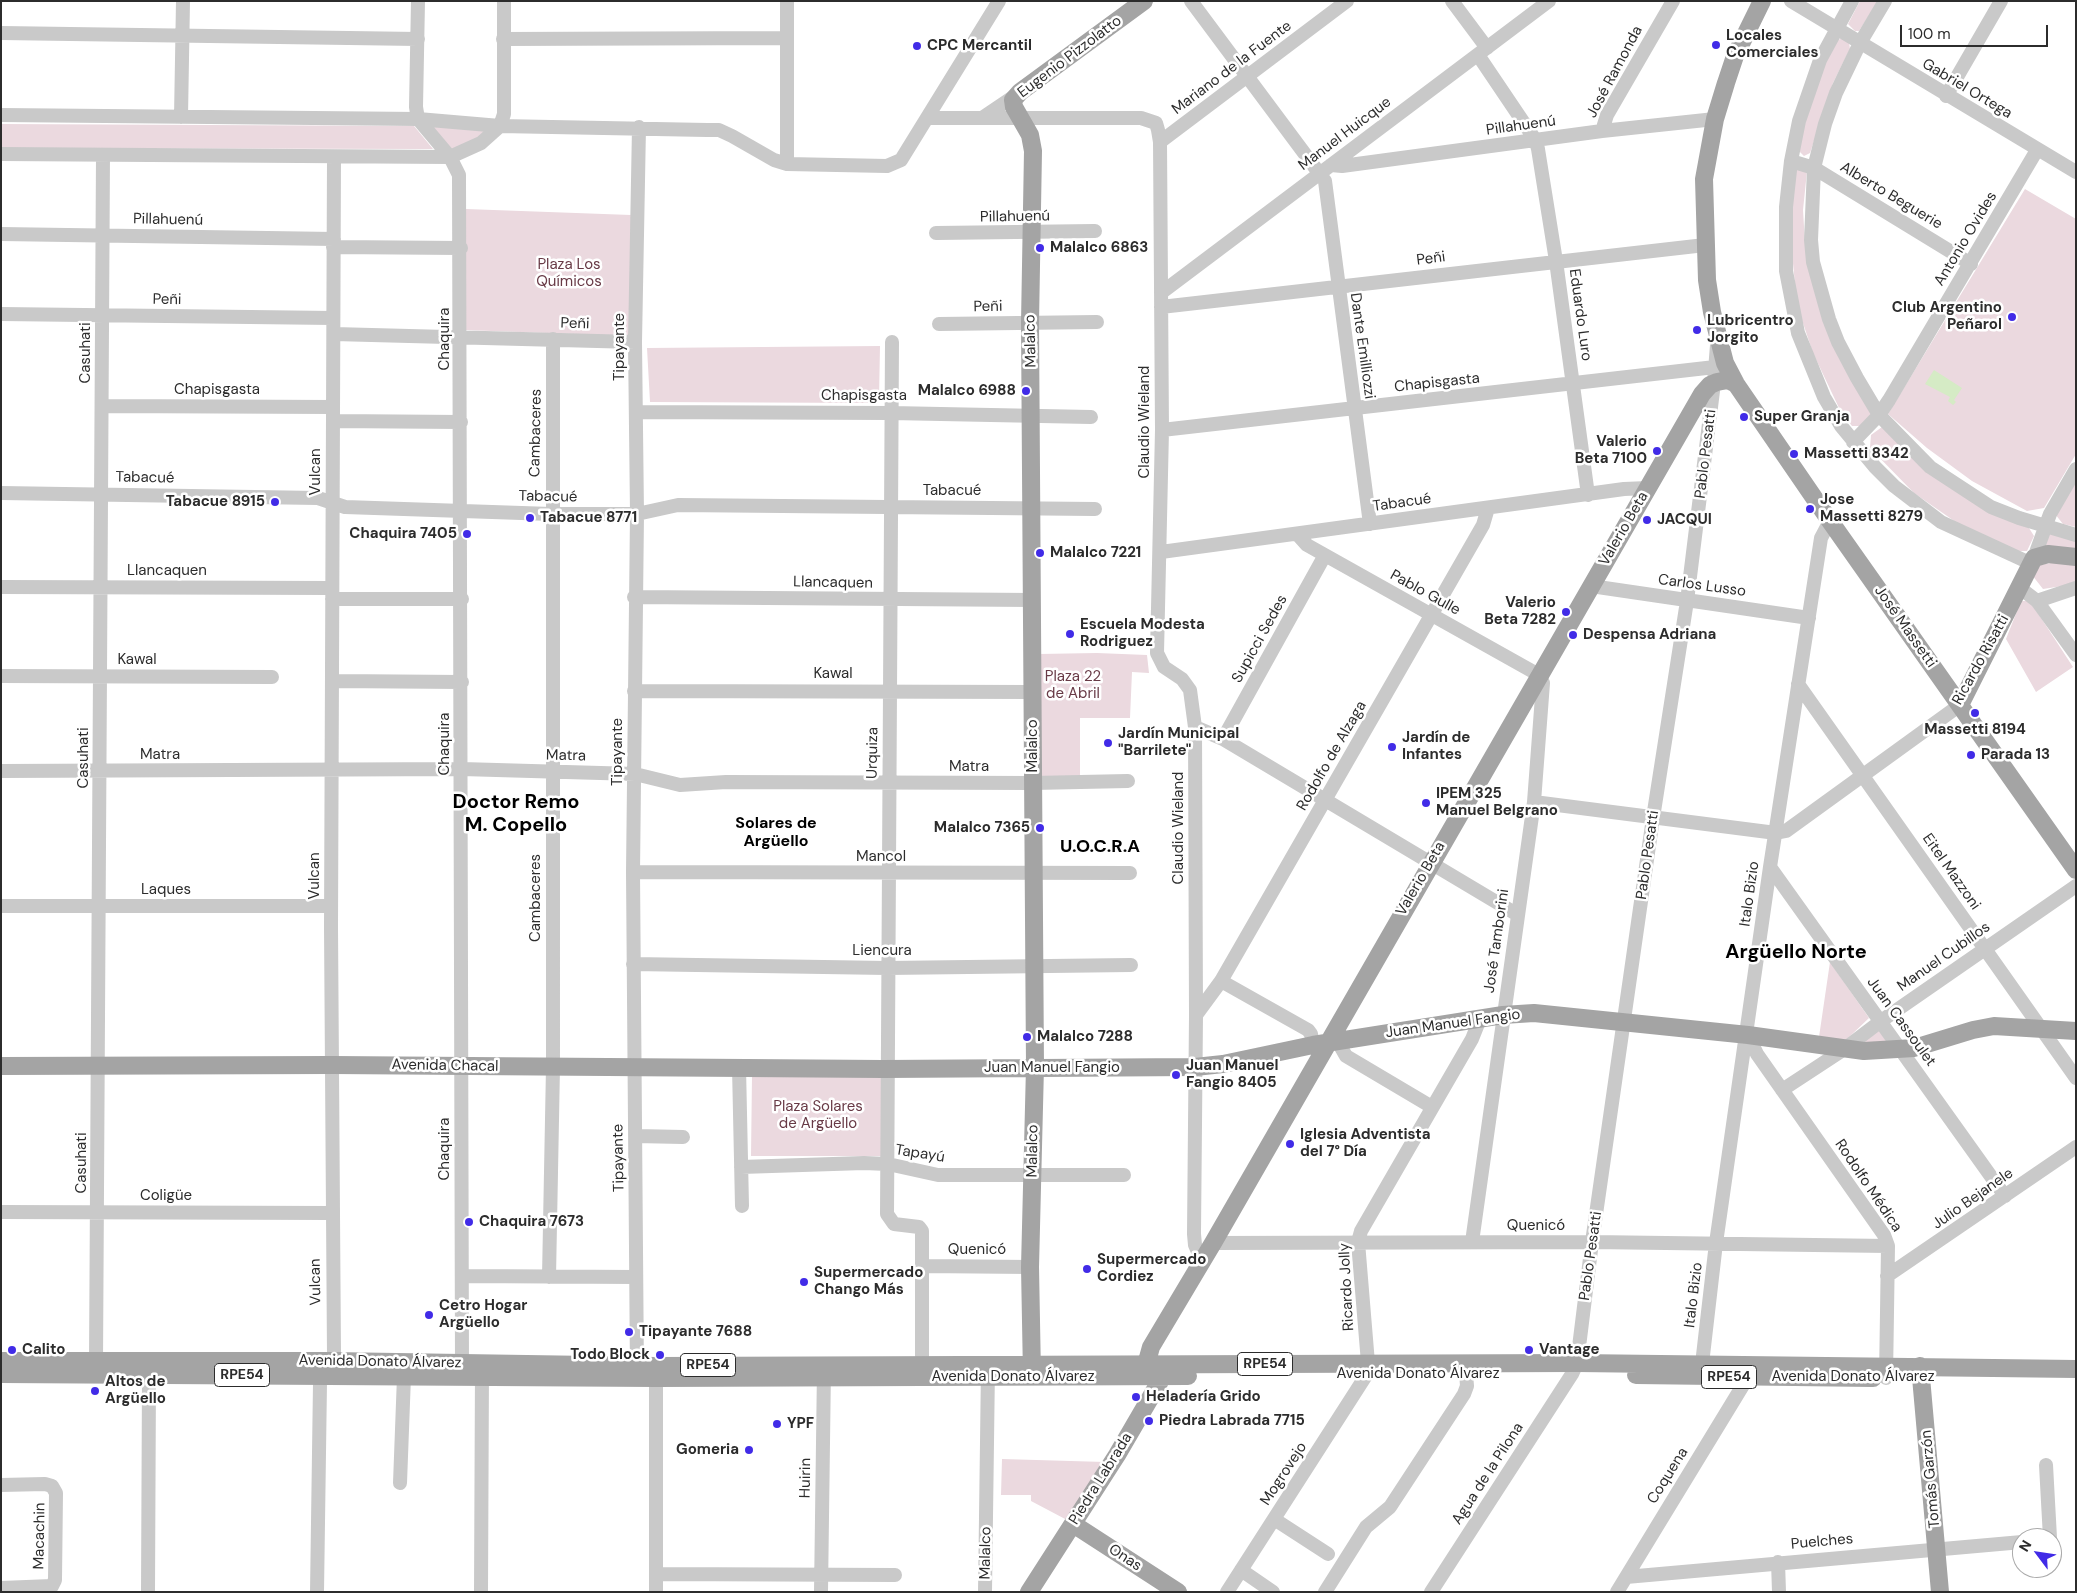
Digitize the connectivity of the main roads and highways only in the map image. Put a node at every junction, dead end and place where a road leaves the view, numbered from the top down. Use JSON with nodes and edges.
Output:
{"nodes":[{"id":1,"x":1144,"y":1,"type":"edge"},
{"id":2,"x":1762,"y":1,"type":"edge"},
{"id":3,"x":1022,"y":118,"type":"joint"},
{"id":4,"x":1736,"y":384,"type":"junction"},
{"id":5,"x":2076,"y":557,"type":"edge"},
{"id":6,"x":1960,"y":705,"type":"junction"},
{"id":7,"x":2076,"y":870,"type":"edge"},
{"id":8,"x":2076,"y":1031,"type":"edge"},
{"id":9,"x":1326,"y":1044,"type":"junction"},
{"id":10,"x":1,"y":1066,"type":"edge"},
{"id":11,"x":888,"y":1068,"type":"joint"},
{"id":12,"x":1035,"y":1068,"type":"junction"},
{"id":13,"x":1,"y":1361,"type":"edge"},
{"id":14,"x":1574,"y":1368,"type":"junction"},
{"id":15,"x":1368,"y":1369,"type":"junction"},
{"id":16,"x":2076,"y":1369,"type":"edge"},
{"id":17,"x":482,"y":1370,"type":"junction"},
{"id":18,"x":1032,"y":1370,"type":"junction"},
{"id":19,"x":1154,"y":1370,"type":"junction"},
{"id":20,"x":824,"y":1371,"type":"junction"},
{"id":21,"x":987,"y":1371,"type":"junction"},
{"id":22,"x":1886,"y":1372,"type":"junction"},
{"id":23,"x":1921,"y":1372,"type":"junction"},
{"id":24,"x":1,"y":1374,"type":"edge"},
{"id":25,"x":2076,"y":1380,"type":"edge"},
{"id":26,"x":1072,"y":1524,"type":"junction"},
{"id":27,"x":1029,"y":1592,"type":"edge"},
{"id":28,"x":1178,"y":1592,"type":"edge"},
{"id":29,"x":1940,"y":1592,"type":"edge"}],
"edges":[{"from":1,"to":3,"type":"main road","name":"Eugenio Pizzolatto"},
{"from":2,"to":4,"type":"main road","name":"Pablo Pesatti"},
{"from":3,"to":12,"type":"main road","name":"Malalco"},
{"from":4,"to":6,"type":"main road","name":"José Massetti"},
{"from":4,"to":9,"type":"main road","name":"Valerio Beta"},
{"from":5,"to":6,"type":"main road","name":"Ricardo Risatti"},
{"from":6,"to":7,"type":"main road","name":"José Massetti"},
{"from":8,"to":9,"type":"main road","name":"Juan Manuel Fangio"},
{"from":9,"to":12,"type":"main road","name":"Juan Manuel Fangio"},
{"from":9,"to":19,"type":"main road","name":"Valerio Beta"},
{"from":10,"to":11,"type":"main road","name":"Avenida Chacal"},
{"from":11,"to":12,"type":"main road","name":"Juan Manuel Fangio"},
{"from":12,"to":18,"type":"main road","name":"Malalco"},
{"from":13,"to":17,"type":"main road","name":"Avenida Donato Álvarez","number":"RPE54"},
{"from":14,"to":15,"type":"main road","name":"Avenida Donato Álvarez","number":"RPE54"},
{"from":14,"to":15,"type":"main road","name":"Avenida Donato Álvarez","number":"RPE54"},
{"from":14,"to":22,"type":"main road","name":"Avenida Donato Álvarez","number":"RPE54"},
{"from":14,"to":22,"type":"main road","name":"Avenida Donato Álvarez","number":"RPE54"},
{"from":15,"to":19,"type":"main road","name":"Avenida Donato Álvarez","number":"RPE54"},
{"from":16,"to":23,"type":"main road","name":"Avenida Donato Álvarez","number":"RPE54"},
{"from":17,"to":20,"type":"main road","name":"Avenida Donato Álvarez","number":"RPE54"},
{"from":17,"to":24,"type":"main road","name":"Avenida Donato Álvarez","number":"RPE54"},
{"from":18,"to":19,"type":"main road","name":"Avenida Donato Álvarez","number":"RPE54"},
{"from":18,"to":21,"type":"main road","name":"Avenida Donato Álvarez","number":"RPE54"},
{"from":19,"to":26,"type":"main road","name":"Piedra Labrada"},
{"from":20,"to":21,"type":"main road","name":"Avenida Donato Álvarez","number":"RPE54"},
{"from":20,"to":21,"type":"main road","name":"Avenida Donato Álvarez","number":"RPE54"},
{"from":22,"to":23,"type":"main road","name":"Avenida Donato Álvarez","number":"RPE54"},
{"from":23,"to":25,"type":"main road","name":"Avenida Donato Álvarez","number":"RPE54"},
{"from":23,"to":29,"type":"main road","name":"Tomás Garzón"},
{"from":26,"to":27,"type":"main road","name":"Piedra Labrada"},
{"from":26,"to":28,"type":"main road","name":"Onas"}]}
